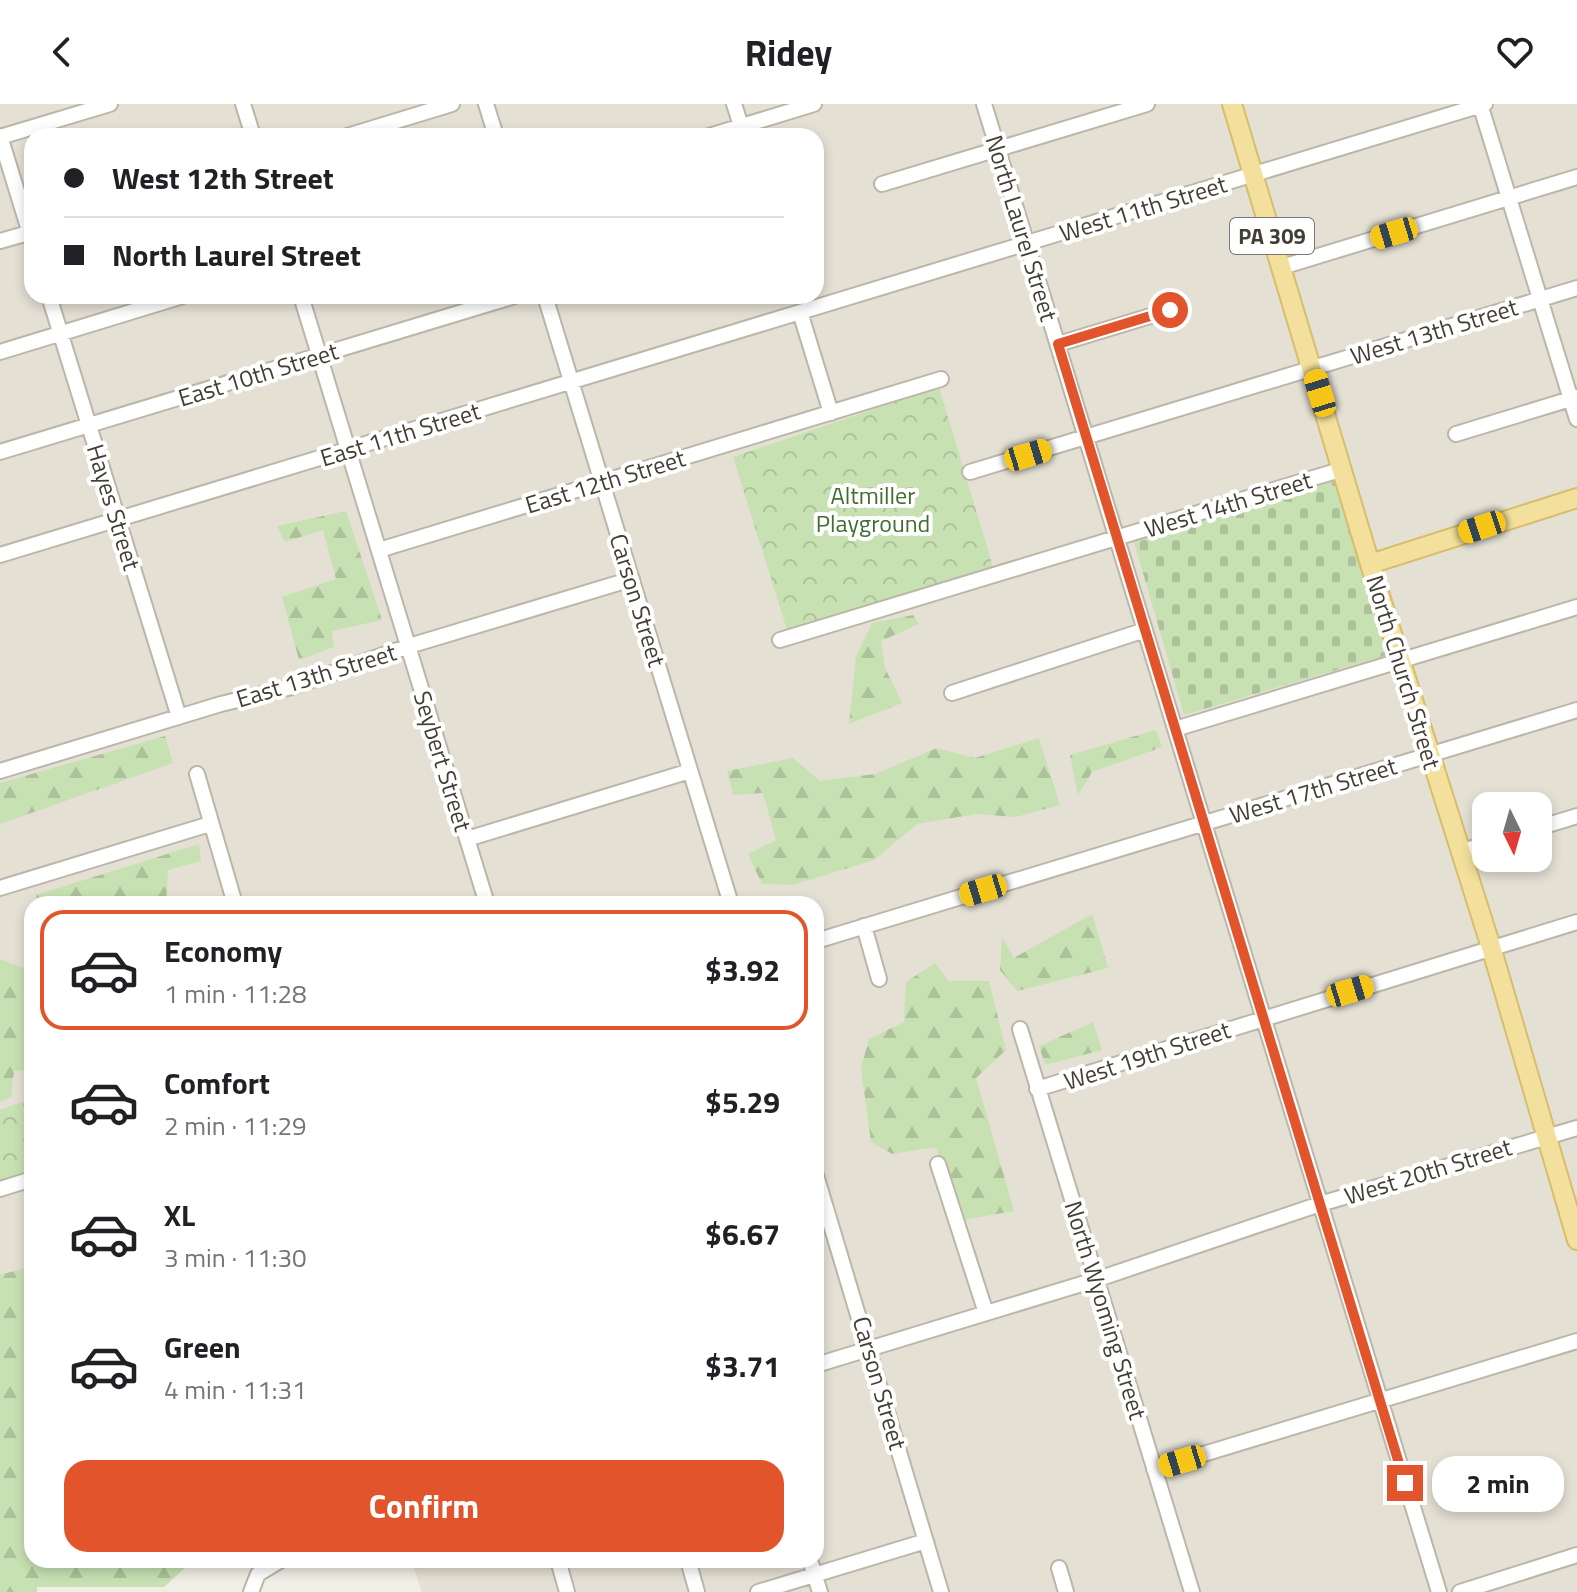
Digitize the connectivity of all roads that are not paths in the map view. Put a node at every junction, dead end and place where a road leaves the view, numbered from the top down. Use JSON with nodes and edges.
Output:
{"nodes":[{"id":1,"x":110,"y":104,"type":"edge"},
{"id":2,"x":243,"y":104,"type":"edge"},
{"id":3,"x":452,"y":104,"type":"edge"},
{"id":4,"x":486,"y":104,"type":"edge"},
{"id":5,"x":734,"y":104,"type":"edge"},
{"id":6,"x":814,"y":104,"type":"edge"},
{"id":7,"x":984,"y":104,"type":"edge"},
{"id":8,"x":1147,"y":104,"type":"edge"},
{"id":9,"x":1232,"y":104,"type":"edge"},
{"id":10,"x":1482,"y":104,"type":"edge"},
{"id":11,"x":741,"y":126,"type":"junction"},
{"id":12,"x":30,"y":128,"type":"edge"},
{"id":13,"x":250,"y":128,"type":"edge"},
{"id":14,"x":373,"y":128,"type":"edge"},
{"id":15,"x":494,"y":128,"type":"edge"},
{"id":16,"x":735,"y":128,"type":"edge"},
{"id":17,"x":24,"y":130,"type":"edge"},
{"id":18,"x":0,"y":137,"type":"edge"},
{"id":19,"x":998,"y":149,"type":"junction"},
{"id":20,"x":1254,"y":174,"type":"junction"},
{"id":21,"x":1577,"y":177,"type":"edge"},
{"id":22,"x":882,"y":184,"type":"dead end"},
{"id":23,"x":1509,"y":198,"type":"junction"},
{"id":24,"x":24,"y":213,"type":"edge"},
{"id":25,"x":24,"y":236,"type":"edge"},
{"id":26,"x":0,"y":241,"type":"edge"},
{"id":27,"x":1027,"y":243,"type":"junction"},
{"id":28,"x":1282,"y":267,"type":"junction"},
{"id":29,"x":1577,"y":288,"type":"edge"},
{"id":30,"x":1540,"y":299,"type":"junction"},
{"id":31,"x":51,"y":304,"type":"edge"},
{"id":32,"x":156,"y":304,"type":"edge"},
{"id":33,"x":304,"y":304,"type":"edge"},
{"id":34,"x":489,"y":304,"type":"edge"},
{"id":35,"x":547,"y":304,"type":"edge"},
{"id":36,"x":1170,"y":310,"type":"dead end"},
{"id":37,"x":800,"y":312,"type":"junction"},
{"id":38,"x":60,"y":333,"type":"junction"},
{"id":39,"x":1058,"y":344,"type":"junction"},
{"id":40,"x":0,"y":352,"type":"edge"},
{"id":41,"x":320,"y":355,"type":"junction"},
{"id":42,"x":1312,"y":368,"type":"junction"},
{"id":43,"x":941,"y":379,"type":"dead end"},
{"id":44,"x":571,"y":382,"type":"junction"},
{"id":45,"x":1574,"y":398,"type":"edge"},
{"id":46,"x":831,"y":413,"type":"junction"},
{"id":47,"x":1577,"y":419,"type":"edge"},
{"id":48,"x":89,"y":426,"type":"junction"},
{"id":49,"x":1456,"y":434,"type":"dead end"},
{"id":50,"x":1086,"y":437,"type":"junction"},
{"id":51,"x":348,"y":450,"type":"junction"},
{"id":52,"x":0,"y":452,"type":"edge"},
{"id":53,"x":1343,"y":469,"type":"junction"},
{"id":54,"x":970,"y":472,"type":"dead end"},
{"id":55,"x":602,"y":482,"type":"junction"},
{"id":56,"x":1577,"y":498,"type":"edge"},
{"id":57,"x":117,"y":520,"type":"junction"},
{"id":58,"x":1117,"y":538,"type":"junction"},
{"id":59,"x":379,"y":550,"type":"junction"},
{"id":60,"x":0,"y":555,"type":"edge"},
{"id":61,"x":1370,"y":564,"type":"junction"},
{"id":62,"x":632,"y":579,"type":"junction"},
{"id":63,"x":1577,"y":607,"type":"edge"},
{"id":64,"x":1145,"y":630,"type":"junction"},
{"id":65,"x":780,"y":640,"type":"dead end"},
{"id":66,"x":409,"y":646,"type":"junction"},
{"id":67,"x":1401,"y":660,"type":"junction"},
{"id":68,"x":952,"y":693,"type":"dead end"},
{"id":69,"x":1577,"y":710,"type":"edge"},
{"id":70,"x":179,"y":717,"type":"junction"},
{"id":71,"x":1175,"y":729,"type":"junction"},
{"id":72,"x":1430,"y":754,"type":"junction"},
{"id":73,"x":0,"y":771,"type":"edge"},
{"id":74,"x":690,"y":771,"type":"junction"},
{"id":75,"x":197,"y":774,"type":"dead end"},
{"id":76,"x":1577,"y":816,"type":"edge"},
{"id":77,"x":1204,"y":823,"type":"junction"},
{"id":78,"x":210,"y":824,"type":"junction"},
{"id":79,"x":1552,"y":824,"type":"edge"},
{"id":80,"x":467,"y":839,"type":"junction"},
{"id":81,"x":1472,"y":848,"type":"edge"},
{"id":82,"x":1459,"y":852,"type":"junction"},
{"id":83,"x":0,"y":888,"type":"edge"},
{"id":84,"x":232,"y":896,"type":"edge"},
{"id":85,"x":485,"y":896,"type":"edge"},
{"id":86,"x":729,"y":896,"type":"edge"},
{"id":87,"x":1577,"y":922,"type":"edge"},
{"id":88,"x":864,"y":926,"type":"junction"},
{"id":89,"x":824,"y":938,"type":"edge"},
{"id":90,"x":1491,"y":947,"type":"junction"},
{"id":91,"x":879,"y":979,"type":"dead end"},
{"id":92,"x":1263,"y":1018,"type":"junction"},
{"id":93,"x":1020,"y":1029,"type":"dead end"},
{"id":94,"x":1037,"y":1089,"type":"junction"},
{"id":95,"x":1577,"y":1128,"type":"edge"},
{"id":96,"x":1545,"y":1136,"type":"junction"},
{"id":97,"x":938,"y":1164,"type":"dead end"},
{"id":98,"x":24,"y":1182,"type":"edge"},
{"id":99,"x":0,"y":1189,"type":"edge"},
{"id":100,"x":824,"y":1200,"type":"edge"},
{"id":101,"x":1320,"y":1204,"type":"junction"},
{"id":102,"x":1577,"y":1240,"type":"edge"},
{"id":103,"x":1098,"y":1279,"type":"junction"},
{"id":104,"x":986,"y":1313,"type":"junction"},
{"id":105,"x":1577,"y":1341,"type":"edge"},
{"id":106,"x":871,"y":1348,"type":"junction"},
{"id":107,"x":824,"y":1363,"type":"edge"},
{"id":108,"x":1380,"y":1401,"type":"junction"},
{"id":109,"x":1154,"y":1469,"type":"junction"},
{"id":110,"x":926,"y":1541,"type":"junction"},
{"id":111,"x":1577,"y":1555,"type":"edge"},
{"id":112,"x":268,"y":1568,"type":"edge"},
{"id":113,"x":560,"y":1568,"type":"edge"},
{"id":114,"x":690,"y":1568,"type":"edge"},
{"id":115,"x":812,"y":1568,"type":"edge"},
{"id":116,"x":1059,"y":1568,"type":"dead end"},
{"id":117,"x":814,"y":1575,"type":"junction"},
{"id":118,"x":251,"y":1592,"type":"edge"},
{"id":119,"x":567,"y":1592,"type":"edge"},
{"id":120,"x":697,"y":1592,"type":"edge"},
{"id":121,"x":758,"y":1592,"type":"edge"},
{"id":122,"x":820,"y":1592,"type":"edge"},
{"id":123,"x":941,"y":1592,"type":"edge"},
{"id":124,"x":1066,"y":1592,"type":"edge"},
{"id":125,"x":1192,"y":1592,"type":"edge"},
{"id":126,"x":1439,"y":1592,"type":"edge"},
{"id":127,"x":1460,"y":1592,"type":"edge"}],
"edges":[{"from":1,"to":12,"type":"street"},
{"from":2,"to":13,"type":"street"},
{"from":3,"to":14,"type":"street"},
{"from":4,"to":15,"type":"street"},
{"from":5,"to":11,"type":"street"},
{"from":6,"to":11,"type":"street"},
{"from":7,"to":19,"type":"street","name":"North Laurel Street"},
{"from":8,"to":19,"type":"street"},
{"from":9,"to":20,"type":"main road","name":"North Church Street","number":"PA 309"},
{"from":10,"to":20,"type":"street","name":"West 11th Street"},
{"from":10,"to":23,"type":"street"},
{"from":11,"to":16,"type":"street"},
{"from":17,"to":18,"type":"street"},
{"from":18,"to":24,"type":"street"},
{"from":19,"to":22,"type":"street"},
{"from":19,"to":27,"type":"street","name":"North Laurel Street"},
{"from":20,"to":27,"type":"street","name":"West 11th Street"},
{"from":20,"to":28,"type":"main road","name":"North Church Street","number":"PA 309"},
{"from":21,"to":23,"type":"street"},
{"from":23,"to":28,"type":"street"},
{"from":23,"to":30,"type":"street"},
{"from":25,"to":26,"type":"street"},
{"from":27,"to":37,"type":"street","name":"West 11th Street"},
{"from":27,"to":39,"type":"street","name":"North Laurel Street"},
{"from":28,"to":42,"type":"main road","name":"North Church Street","number":"PA 309"},
{"from":29,"to":30,"type":"street","name":"West 13th Street"},
{"from":30,"to":42,"type":"street","name":"West 13th Street"},
{"from":30,"to":45,"type":"street"},
{"from":31,"to":38,"type":"street","name":"Hayes Street"},
{"from":32,"to":38,"type":"street"},
{"from":33,"to":41,"type":"street","name":"Seybert Street"},
{"from":34,"to":41,"type":"street","name":"East 10th Street"},
{"from":35,"to":44,"type":"street","name":"Carson Street"},
{"from":36,"to":39,"type":"street"},
{"from":37,"to":44,"type":"street","name":"East 11th Street"},
{"from":37,"to":46,"type":"street"},
{"from":38,"to":40,"type":"street"},
{"from":38,"to":48,"type":"street","name":"Hayes Street"},
{"from":39,"to":50,"type":"street","name":"North Laurel Street"},
{"from":41,"to":48,"type":"street","name":"East 10th Street"},
{"from":41,"to":51,"type":"street","name":"Seybert Street"},
{"from":42,"to":50,"type":"street","name":"West 13th Street"},
{"from":42,"to":53,"type":"main road","name":"North Church Street","number":"PA 309"},
{"from":43,"to":46,"type":"street","name":"East 12th Street"},
{"from":44,"to":51,"type":"street","name":"East 11th Street"},
{"from":44,"to":55,"type":"street","name":"Carson Street"},
{"from":45,"to":47,"type":"street"},
{"from":45,"to":49,"type":"street"},
{"from":46,"to":55,"type":"street","name":"East 12th Street"},
{"from":48,"to":52,"type":"street","name":"East 10th Street"},
{"from":48,"to":57,"type":"street","name":"Hayes Street"},
{"from":50,"to":54,"type":"street","name":"West 13th Street"},
{"from":50,"to":58,"type":"street","name":"North Laurel Street"},
{"from":51,"to":57,"type":"street","name":"East 11th Street"},
{"from":51,"to":59,"type":"street","name":"Seybert Street"},
{"from":53,"to":58,"type":"street","name":"West 14th Street"},
{"from":53,"to":61,"type":"main road","name":"North Church Street","number":"PA 309"},
{"from":55,"to":59,"type":"street","name":"East 12th Street"},
{"from":55,"to":62,"type":"street","name":"Carson Street"},
{"from":56,"to":61,"type":"main road"},
{"from":57,"to":60,"type":"street","name":"East 11th Street"},
{"from":57,"to":70,"type":"street","name":"Hayes Street"},
{"from":58,"to":64,"type":"street","name":"North Laurel Street"},
{"from":58,"to":65,"type":"street","name":"West 14th Street"},
{"from":59,"to":66,"type":"street","name":"Seybert Street"},
{"from":61,"to":67,"type":"main road","name":"North Church Street","number":"PA 309"},
{"from":62,"to":66,"type":"street","name":"East 13th Street"},
{"from":62,"to":74,"type":"street","name":"Carson Street"},
{"from":63,"to":67,"type":"street"},
{"from":64,"to":68,"type":"street"},
{"from":64,"to":71,"type":"street","name":"North Laurel Street"},
{"from":66,"to":70,"type":"street","name":"East 13th Street"},
{"from":66,"to":80,"type":"street","name":"Seybert Street"},
{"from":67,"to":71,"type":"street"},
{"from":67,"to":72,"type":"main road","name":"North Church Street","number":"PA 309"},
{"from":69,"to":72,"type":"street","name":"West 17th Street"},
{"from":70,"to":73,"type":"street","name":"East 13th Street"},
{"from":71,"to":77,"type":"street","name":"North Laurel Street"},
{"from":72,"to":77,"type":"street","name":"West 17th Street"},
{"from":72,"to":82,"type":"main road","name":"North Church Street","number":"PA 309"},
{"from":74,"to":80,"type":"street"},
{"from":74,"to":86,"type":"street","name":"Carson Street"},
{"from":75,"to":78,"type":"street"},
{"from":76,"to":79,"type":"street"},
{"from":77,"to":88,"type":"street","name":"West 17th Street"},
{"from":77,"to":92,"type":"street","name":"North Laurel Street"},
{"from":78,"to":83,"type":"street"},
{"from":78,"to":84,"type":"street"},
{"from":80,"to":85,"type":"street","name":"Seybert Street"},
{"from":81,"to":82,"type":"street"},
{"from":82,"to":90,"type":"main road","name":"North Church Street","number":"PA 309"},
{"from":87,"to":90,"type":"street","name":"West 19th Street"},
{"from":88,"to":89,"type":"street","name":"West 17th Street"},
{"from":88,"to":91,"type":"street"},
{"from":90,"to":92,"type":"street","name":"West 19th Street"},
{"from":90,"to":96,"type":"main road","name":"North Church Street","number":"PA 309"},
{"from":92,"to":94,"type":"street","name":"West 19th Street"},
{"from":92,"to":101,"type":"street","name":"North Laurel Street"},
{"from":93,"to":94,"type":"street","name":"North Wyoming Street"},
{"from":94,"to":103,"type":"street","name":"North Wyoming Street"},
{"from":95,"to":96,"type":"street","name":"West 20th Street"},
{"from":96,"to":101,"type":"street","name":"West 20th Street"},
{"from":96,"to":102,"type":"main road","name":"North Church Street","number":"PA 309"},
{"from":97,"to":104,"type":"street"},
{"from":98,"to":99,"type":"street"},
{"from":100,"to":106,"type":"street","name":"Carson Street"},
{"from":101,"to":103,"type":"street","name":"West 20th Street"},
{"from":101,"to":108,"type":"street","name":"North Laurel Street"},
{"from":103,"to":104,"type":"street","name":"West 20th Street"},
{"from":103,"to":109,"type":"street","name":"North Wyoming Street"},
{"from":104,"to":106,"type":"street","name":"West 20th Street"},
{"from":105,"to":108,"type":"street"},
{"from":106,"to":107,"type":"street","name":"West 20th Street"},
{"from":106,"to":110,"type":"street","name":"Carson Street"},
{"from":108,"to":109,"type":"street"},
{"from":108,"to":126,"type":"street","name":"North Laurel Street"},
{"from":109,"to":125,"type":"street","name":"North Wyoming Street"},
{"from":110,"to":117,"type":"street"},
{"from":110,"to":123,"type":"street","name":"Carson Street"},
{"from":111,"to":127,"type":"street"},
{"from":112,"to":118,"type":"street"},
{"from":113,"to":119,"type":"street"},
{"from":114,"to":120,"type":"street"},
{"from":115,"to":117,"type":"street"},
{"from":116,"to":124,"type":"street"},
{"from":117,"to":121,"type":"street"},
{"from":117,"to":122,"type":"street"}]}
